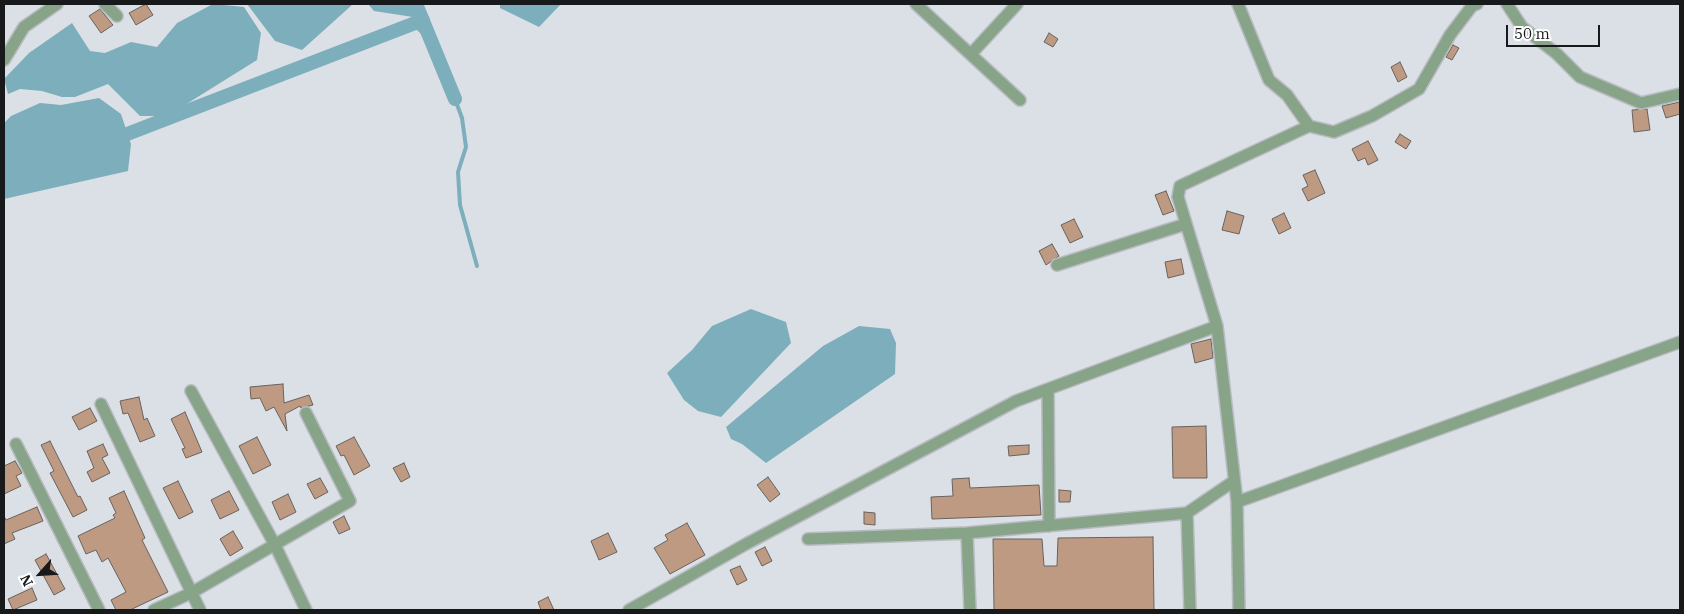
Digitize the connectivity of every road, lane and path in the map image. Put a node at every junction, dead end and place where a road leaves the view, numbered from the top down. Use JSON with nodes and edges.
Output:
{"nodes":[{"id":1,"x":57,"y":4,"type":"edge"},
{"id":2,"x":105,"y":4,"type":"edge"},
{"id":3,"x":916,"y":4,"type":"edge"},
{"id":4,"x":1017,"y":4,"type":"edge"},
{"id":5,"x":1238,"y":4,"type":"edge"},
{"id":6,"x":1477,"y":4,"type":"edge"},
{"id":7,"x":1507,"y":4,"type":"edge"},
{"id":8,"x":117,"y":16,"type":"dead end"},
{"id":9,"x":971,"y":54,"type":"junction"},
{"id":10,"x":4,"y":60,"type":"edge"},
{"id":11,"x":1680,"y":94,"type":"edge"},
{"id":12,"x":1020,"y":100,"type":"dead end"},
{"id":13,"x":1309,"y":126,"type":"junction"},
{"id":14,"x":1186,"y":224,"type":"junction"},
{"id":15,"x":1057,"y":265,"type":"dead end"},
{"id":16,"x":1217,"y":326,"type":"junction"},
{"id":17,"x":1680,"y":342,"type":"edge"},
{"id":18,"x":1048,"y":390,"type":"junction"},
{"id":19,"x":191,"y":391,"type":"dead end"},
{"id":20,"x":101,"y":404,"type":"dead end"},
{"id":21,"x":306,"y":413,"type":"dead end"},
{"id":22,"x":16,"y":444,"type":"dead end"},
{"id":23,"x":1234,"y":482,"type":"junction"},
{"id":24,"x":1237,"y":502,"type":"junction"},
{"id":25,"x":1187,"y":513,"type":"junction"},
{"id":26,"x":1049,"y":526,"type":"junction"},
{"id":27,"x":966,"y":533,"type":"junction"},
{"id":28,"x":808,"y":539,"type":"dead end"},
{"id":29,"x":275,"y":545,"type":"junction"},
{"id":30,"x":191,"y":593,"type":"junction"},
{"id":31,"x":99,"y":610,"type":"edge"},
{"id":32,"x":154,"y":610,"type":"edge"},
{"id":33,"x":200,"y":610,"type":"edge"},
{"id":34,"x":306,"y":610,"type":"edge"},
{"id":35,"x":629,"y":610,"type":"edge"},
{"id":36,"x":970,"y":610,"type":"edge"},
{"id":37,"x":1190,"y":610,"type":"edge"},
{"id":38,"x":1239,"y":610,"type":"edge"}],
"edges":[{"from":1,"to":10,"type":"street"},
{"from":2,"to":8,"type":"street"},
{"from":3,"to":9,"type":"street"},
{"from":4,"to":9,"type":"street"},
{"from":5,"to":13,"type":"street"},
{"from":6,"to":13,"type":"street"},
{"from":7,"to":11,"type":"street"},
{"from":9,"to":12,"type":"street"},
{"from":13,"to":14,"type":"street"},
{"from":14,"to":15,"type":"street"},
{"from":14,"to":16,"type":"street"},
{"from":16,"to":18,"type":"street"},
{"from":16,"to":23,"type":"street"},
{"from":17,"to":24,"type":"street"},
{"from":18,"to":26,"type":"street"},
{"from":18,"to":35,"type":"street"},
{"from":19,"to":29,"type":"street"},
{"from":20,"to":30,"type":"street"},
{"from":21,"to":29,"type":"street"},
{"from":22,"to":31,"type":"street"},
{"from":23,"to":24,"type":"street"},
{"from":23,"to":25,"type":"street"},
{"from":24,"to":38,"type":"street"},
{"from":25,"to":26,"type":"street"},
{"from":25,"to":37,"type":"street"},
{"from":26,"to":27,"type":"street"},
{"from":27,"to":28,"type":"street"},
{"from":27,"to":36,"type":"street"},
{"from":29,"to":30,"type":"street"},
{"from":29,"to":34,"type":"street"},
{"from":30,"to":32,"type":"street"},
{"from":30,"to":33,"type":"street"}]}
